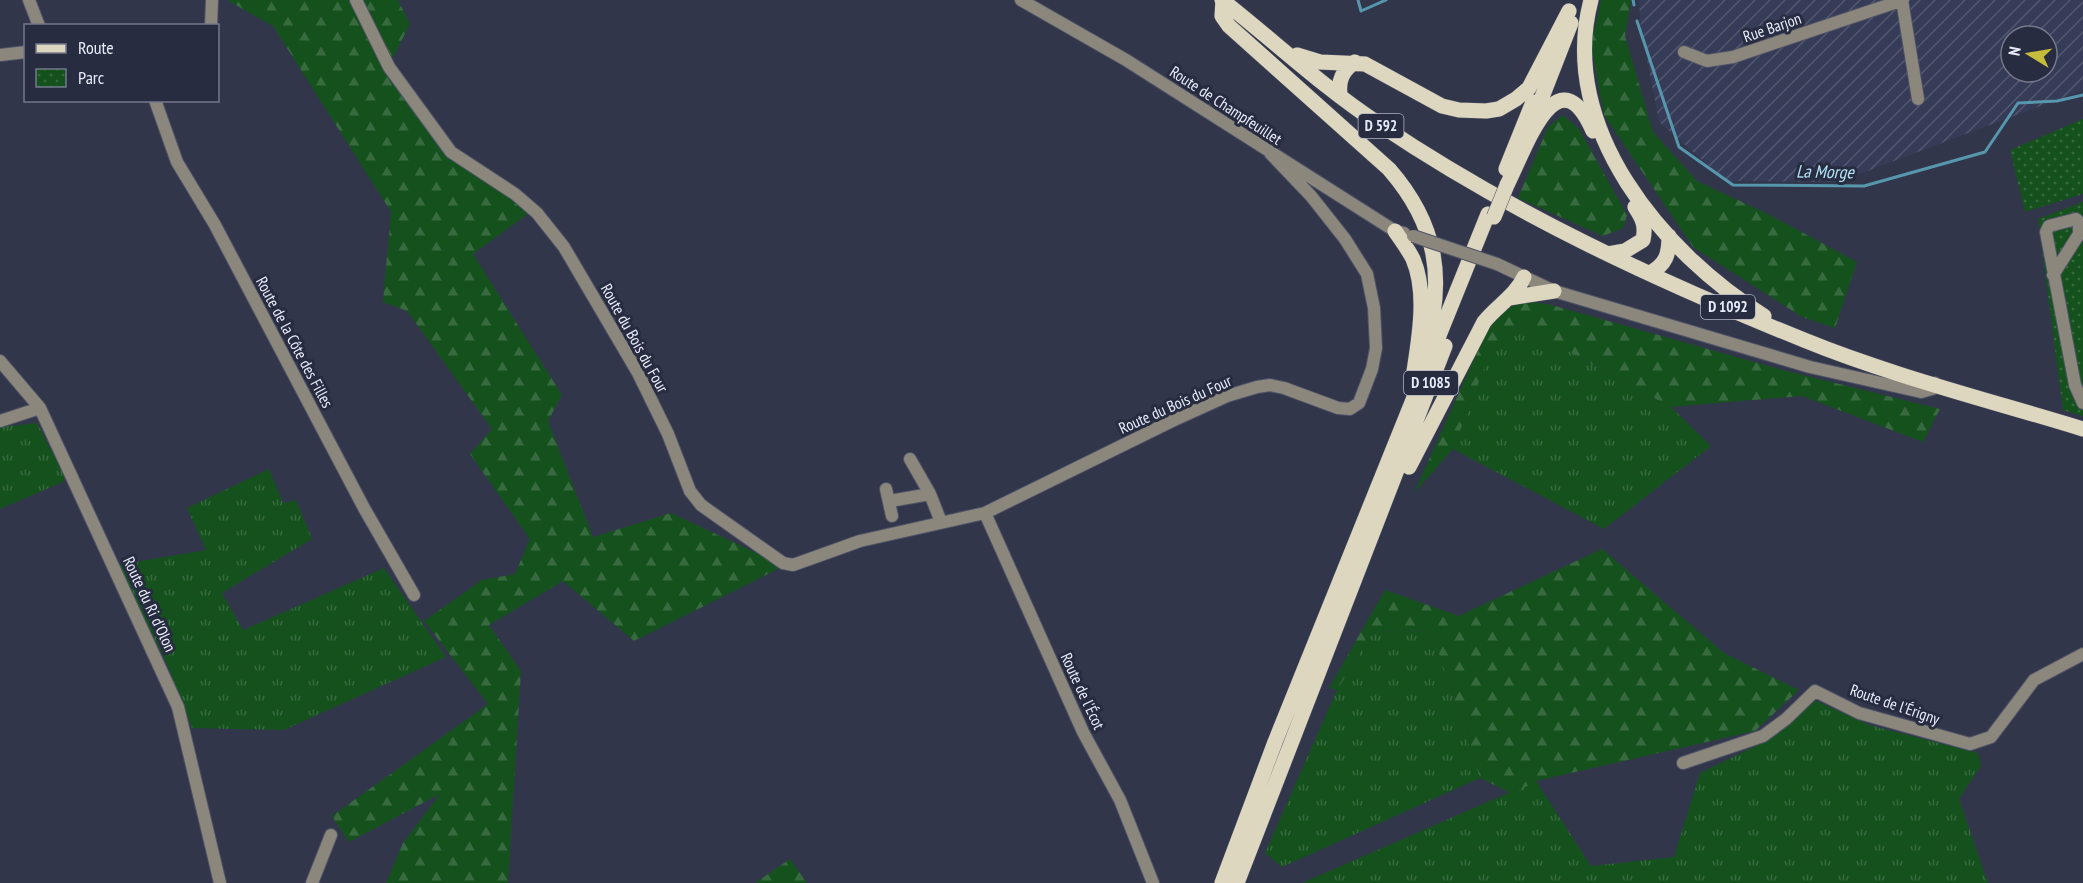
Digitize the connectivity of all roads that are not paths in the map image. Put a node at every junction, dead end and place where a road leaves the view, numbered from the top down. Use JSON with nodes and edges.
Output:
{"nodes":[{"id":1,"x":29,"y":0,"type":"edge"},
{"id":2,"x":212,"y":0,"type":"edge"},
{"id":3,"x":356,"y":0,"type":"edge"},
{"id":4,"x":1021,"y":0,"type":"edge"},
{"id":5,"x":1222,"y":0,"type":"edge"},
{"id":6,"x":1581,"y":0,"type":"edge"},
{"id":7,"x":1591,"y":0,"type":"edge"},
{"id":8,"x":1903,"y":0,"type":"edge"},
{"id":9,"x":1571,"y":5,"type":"edge"},
{"id":10,"x":38,"y":24,"type":"edge"},
{"id":11,"x":211,"y":24,"type":"edge"},
{"id":12,"x":24,"y":51,"type":"edge"},
{"id":13,"x":1285,"y":51,"type":"junction"},
{"id":14,"x":1684,"y":52,"type":"dead end"},
{"id":15,"x":0,"y":55,"type":"edge"},
{"id":16,"x":1354,"y":62,"type":"junction"},
{"id":17,"x":1340,"y":94,"type":"junction"},
{"id":18,"x":1918,"y":99,"type":"dead end"},
{"id":19,"x":156,"y":102,"type":"edge"},
{"id":20,"x":1270,"y":153,"type":"junction"},
{"id":21,"x":1499,"y":187,"type":"junction"},
{"id":22,"x":1491,"y":215,"type":"junction"},
{"id":23,"x":1395,"y":231,"type":"junction"},
{"id":24,"x":1669,"y":236,"type":"junction"},
{"id":25,"x":1608,"y":254,"type":"junction"},
{"id":26,"x":1650,"y":273,"type":"junction"},
{"id":27,"x":2053,"y":275,"type":"dead end"},
{"id":28,"x":1524,"y":277,"type":"junction"},
{"id":29,"x":1554,"y":291,"type":"junction"},
{"id":30,"x":1506,"y":299,"type":"junction"},
{"id":31,"x":1806,"y":341,"type":"junction"},
{"id":32,"x":0,"y":361,"type":"edge"},
{"id":33,"x":1935,"y":383,"type":"junction"},
{"id":34,"x":1412,"y":388,"type":"junction"},
{"id":35,"x":2083,"y":403,"type":"edge"},
{"id":36,"x":40,"y":408,"type":"junction"},
{"id":37,"x":0,"y":421,"type":"edge"},
{"id":38,"x":1402,"y":424,"type":"junction"},
{"id":39,"x":2083,"y":429,"type":"edge"},
{"id":40,"x":910,"y":459,"type":"dead end"},
{"id":41,"x":930,"y":494,"type":"junction"},
{"id":42,"x":985,"y":513,"type":"junction"},
{"id":43,"x":892,"y":516,"type":"dead end"},
{"id":44,"x":941,"y":522,"type":"junction"},
{"id":45,"x":1368,"y":550,"type":"junction"},
{"id":46,"x":414,"y":595,"type":"dead end"},
{"id":47,"x":2083,"y":654,"type":"edge"},
{"id":48,"x":1683,"y":763,"type":"dead end"},
{"id":49,"x":331,"y":834,"type":"dead end"},
{"id":50,"x":220,"y":883,"type":"edge"},
{"id":51,"x":312,"y":883,"type":"edge"},
{"id":52,"x":1153,"y":883,"type":"edge"},
{"id":53,"x":1222,"y":883,"type":"edge"},
{"id":54,"x":1237,"y":883,"type":"edge"}],
"edges":[{"from":1,"to":10,"type":"street"},
{"from":2,"to":11,"type":"street"},
{"from":3,"to":44,"type":"street","name":"Route du Bois du Four"},
{"from":4,"to":20,"type":"street","name":"Route de Champfeuillet"},
{"from":5,"to":13,"type":"main road","number":"D 592"},
{"from":5,"to":34,"type":"main road"},
{"from":6,"to":21,"type":"main road","number":"D 1085"},
{"from":7,"to":24,"type":"main road"},
{"from":8,"to":14,"type":"street","name":"Rue Barjon"},
{"from":8,"to":18,"type":"street"},
{"from":9,"to":16,"type":"main road"},
{"from":9,"to":21,"type":"main road","number":"D 1085"},
{"from":12,"to":15,"type":"street"},
{"from":13,"to":16,"type":"main road"},
{"from":13,"to":17,"type":"main road","number":"D 592"},
{"from":16,"to":17,"type":"main road"},
{"from":17,"to":21,"type":"main road","number":"D 592"},
{"from":19,"to":46,"type":"street","name":"Route de la Côte des Filles"},
{"from":20,"to":23,"type":"street","name":"Route de Champfeuillet"},
{"from":20,"to":42,"type":"street","name":"Route du Bois du Four"},
{"from":21,"to":22,"type":"main road","number":"D 1085"},
{"from":21,"to":25,"type":"main road","number":"D 1092"},
{"from":21,"to":25,"type":"main road"},
{"from":22,"to":38,"type":"main road","number":"D 1085"},
{"from":22,"to":45,"type":"main road","number":"D 1085"},
{"from":23,"to":28,"type":"street","name":"Route de Champfeuillet","bridge":true},
{"from":23,"to":34,"type":"main road"},
{"from":24,"to":26,"type":"main road"},
{"from":24,"to":31,"type":"main road"},
{"from":25,"to":26,"type":"main road","number":"D 1092"},
{"from":26,"to":31,"type":"main road","number":"D 1092"},
{"from":27,"to":35,"type":"street"},
{"from":28,"to":29,"type":"street","name":"Route de Champfeuillet"},
{"from":28,"to":30,"type":"main road"},
{"from":29,"to":30,"type":"main road"},
{"from":29,"to":33,"type":"street","name":"Route de Champfeuillet"},
{"from":30,"to":45,"type":"main road"},
{"from":31,"to":33,"type":"main road","number":"D 1092"},
{"from":32,"to":36,"type":"street","name":"Route du Ri d'Olon"},
{"from":33,"to":39,"type":"main road","number":"D 1092"},
{"from":34,"to":38,"type":"main road"},
{"from":36,"to":37,"type":"street"},
{"from":36,"to":50,"type":"street","name":"Route du Ri d'Olon"},
{"from":38,"to":53,"type":"main road","number":"D 1085"},
{"from":40,"to":41,"type":"street"},
{"from":41,"to":43,"type":"street"},
{"from":41,"to":44,"type":"street"},
{"from":42,"to":44,"type":"street","name":"Route du Bois du Four"},
{"from":42,"to":52,"type":"street","name":"Route de l'Écot"},
{"from":45,"to":54,"type":"main road","number":"D 1085"},
{"from":47,"to":48,"type":"street","name":"Route de l'Érigny"},
{"from":49,"to":51,"type":"street"}]}
